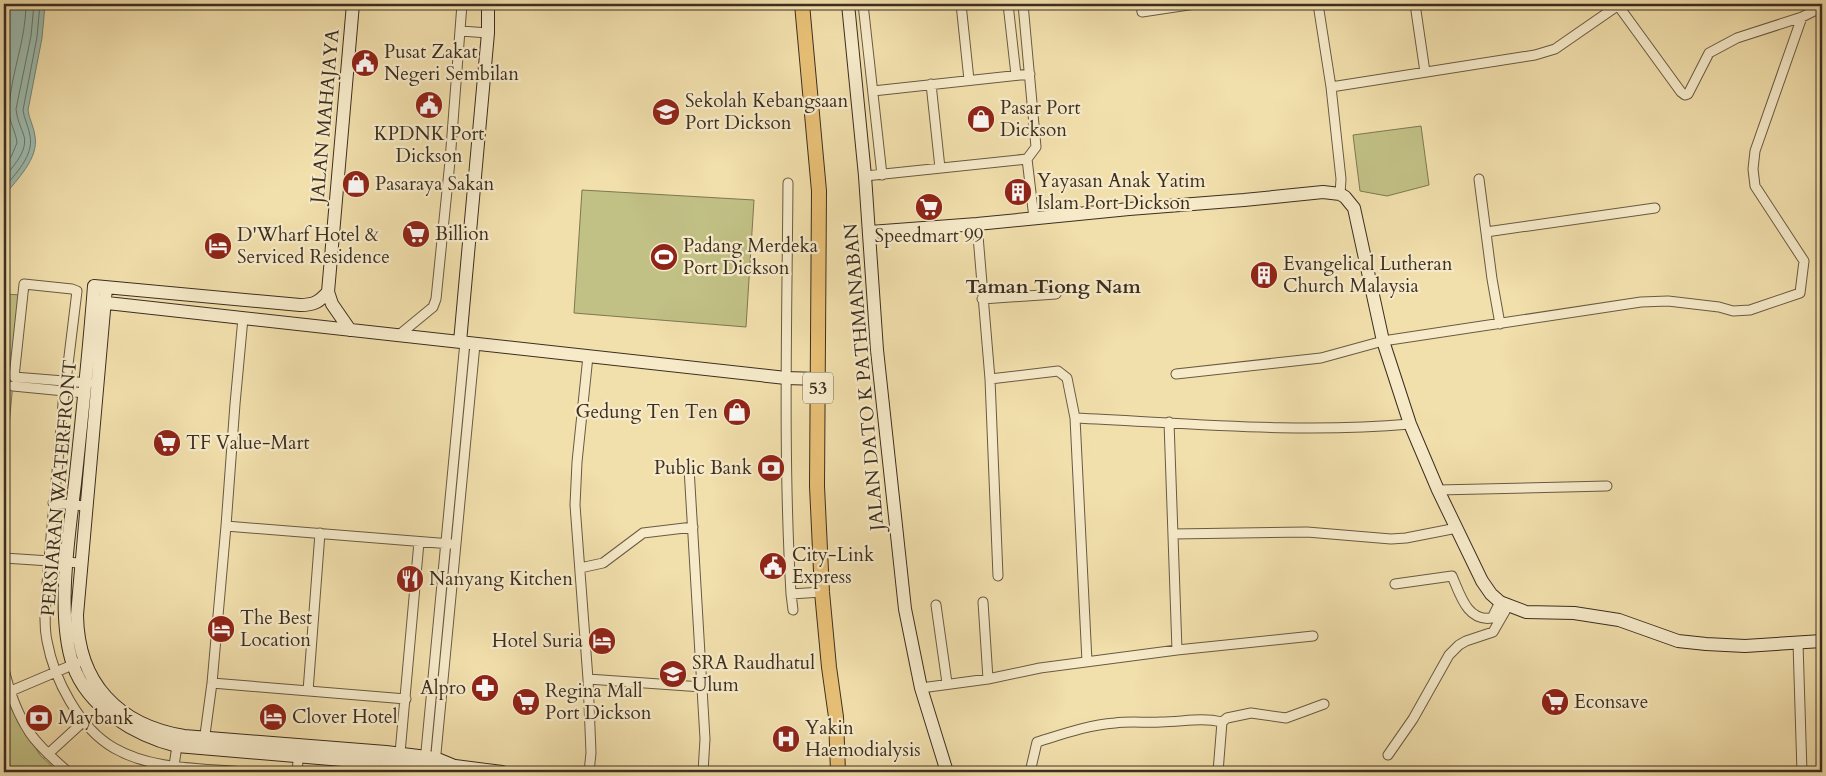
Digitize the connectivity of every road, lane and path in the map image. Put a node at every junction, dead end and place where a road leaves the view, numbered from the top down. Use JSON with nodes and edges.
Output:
{"nodes":[{"id":1,"x":354,"y":4,"type":"edge"},
{"id":2,"x":462,"y":4,"type":"edge"},
{"id":3,"x":488,"y":4,"type":"edge"},
{"id":4,"x":802,"y":4,"type":"edge"},
{"id":5,"x":848,"y":4,"type":"edge"},
{"id":6,"x":863,"y":4,"type":"edge"},
{"id":7,"x":961,"y":4,"type":"edge"},
{"id":8,"x":1008,"y":4,"type":"edge"},
{"id":9,"x":1023,"y":4,"type":"edge"},
{"id":10,"x":1141,"y":4,"type":"edge"},
{"id":11,"x":1195,"y":4,"type":"edge"},
{"id":12,"x":1318,"y":4,"type":"edge"},
{"id":13,"x":1415,"y":4,"type":"edge"},
{"id":14,"x":1618,"y":4,"type":"edge"},
{"id":15,"x":1822,"y":4,"type":"edge"},
{"id":16,"x":1802,"y":17,"type":"junction"},
{"id":17,"x":461,"y":31,"type":"junction"},
{"id":18,"x":488,"y":33,"type":"junction"},
{"id":19,"x":1425,"y":72,"type":"junction"},
{"id":20,"x":1030,"y":74,"type":"junction"},
{"id":21,"x":1016,"y":75,"type":"junction"},
{"id":22,"x":969,"y":80,"type":"junction"},
{"id":23,"x":931,"y":84,"type":"junction"},
{"id":24,"x":1331,"y":87,"type":"junction"},
{"id":25,"x":873,"y":91,"type":"junction"},
{"id":26,"x":1027,"y":159,"type":"junction"},
{"id":27,"x":940,"y":168,"type":"junction"},
{"id":28,"x":882,"y":175,"type":"junction"},
{"id":29,"x":865,"y":176,"type":"junction"},
{"id":30,"x":1479,"y":179,"type":"dead end"},
{"id":31,"x":788,"y":183,"type":"dead end"},
{"id":32,"x":1340,"y":194,"type":"junction"},
{"id":33,"x":1655,"y":208,"type":"dead end"},
{"id":34,"x":1034,"y":218,"type":"junction"},
{"id":35,"x":977,"y":224,"type":"junction"},
{"id":36,"x":870,"y":232,"type":"junction"},
{"id":37,"x":1486,"y":232,"type":"junction"},
{"id":38,"x":328,"y":292,"type":"junction"},
{"id":39,"x":1056,"y":294,"type":"dead end"},
{"id":40,"x":982,"y":299,"type":"junction"},
{"id":41,"x":99,"y":302,"type":"junction"},
{"id":42,"x":243,"y":318,"type":"junction"},
{"id":43,"x":1500,"y":324,"type":"junction"},
{"id":44,"x":350,"y":330,"type":"junction"},
{"id":45,"x":399,"y":335,"type":"junction"},
{"id":46,"x":1383,"y":341,"type":"junction"},
{"id":47,"x":467,"y":343,"type":"junction"},
{"id":48,"x":588,"y":356,"type":"junction"},
{"id":49,"x":1176,"y":374,"type":"dead end"},
{"id":50,"x":786,"y":378,"type":"junction"},
{"id":51,"x":990,"y":379,"type":"junction"},
{"id":52,"x":819,"y":380,"type":"junction"},
{"id":53,"x":66,"y":381,"type":"junction"},
{"id":54,"x":13,"y":386,"type":"dead end"},
{"id":55,"x":89,"y":386,"type":"junction"},
{"id":56,"x":64,"y":391,"type":"junction"},
{"id":57,"x":1075,"y":418,"type":"junction"},
{"id":58,"x":1169,"y":422,"type":"junction"},
{"id":59,"x":1410,"y":424,"type":"junction"},
{"id":60,"x":689,"y":468,"type":"dead end"},
{"id":61,"x":1607,"y":486,"type":"dead end"},
{"id":62,"x":1438,"y":490,"type":"junction"},
{"id":63,"x":53,"y":503,"type":"junction"},
{"id":64,"x":79,"y":506,"type":"junction"},
{"id":65,"x":226,"y":526,"type":"junction"},
{"id":66,"x":693,"y":526,"type":"junction"},
{"id":67,"x":1457,"y":528,"type":"junction"},
{"id":68,"x":320,"y":533,"type":"junction"},
{"id":69,"x":1172,"y":534,"type":"junction"},
{"id":70,"x":419,"y":542,"type":"junction"},
{"id":71,"x":446,"y":544,"type":"junction"},
{"id":72,"x":456,"y":545,"type":"junction"},
{"id":73,"x":4,"y":558,"type":"edge"},
{"id":74,"x":48,"y":562,"type":"junction"},
{"id":75,"x":74,"y":562,"type":"junction"},
{"id":76,"x":580,"y":568,"type":"junction"},
{"id":77,"x":998,"y":576,"type":"dead end"},
{"id":78,"x":1395,"y":584,"type":"dead end"},
{"id":79,"x":822,"y":592,"type":"junction"},
{"id":80,"x":791,"y":594,"type":"junction"},
{"id":81,"x":983,"y":602,"type":"dead end"},
{"id":82,"x":936,"y":604,"type":"dead end"},
{"id":83,"x":1504,"y":604,"type":"junction"},
{"id":84,"x":793,"y":610,"type":"dead end"},
{"id":85,"x":1313,"y":636,"type":"dead end"},
{"id":86,"x":1822,"y":641,"type":"edge"},
{"id":87,"x":1798,"y":643,"type":"junction"},
{"id":88,"x":1177,"y":650,"type":"junction"},
{"id":89,"x":78,"y":662,"type":"junction"},
{"id":90,"x":1087,"y":662,"type":"junction"},
{"id":91,"x":4,"y":669,"type":"edge"},
{"id":92,"x":55,"y":672,"type":"junction"},
{"id":93,"x":588,"y":679,"type":"junction"},
{"id":94,"x":988,"y":679,"type":"junction"},
{"id":95,"x":212,"y":682,"type":"junction"},
{"id":96,"x":947,"y":683,"type":"junction"},
{"id":97,"x":702,"y":687,"type":"junction"},
{"id":98,"x":921,"y":688,"type":"junction"},
{"id":99,"x":11,"y":691,"type":"junction"},
{"id":100,"x":308,"y":692,"type":"junction"},
{"id":101,"x":406,"y":699,"type":"junction"},
{"id":102,"x":1324,"y":704,"type":"dead end"},
{"id":103,"x":84,"y":721,"type":"junction"},
{"id":104,"x":1222,"y":722,"type":"junction"},
{"id":105,"x":204,"y":742,"type":"junction"},
{"id":106,"x":176,"y":746,"type":"junction"},
{"id":107,"x":299,"y":750,"type":"junction"},
{"id":108,"x":400,"y":753,"type":"junction"},
{"id":109,"x":48,"y":754,"type":"junction"},
{"id":110,"x":1388,"y":756,"type":"dead end"},
{"id":111,"x":430,"y":762,"type":"junction"},
{"id":112,"x":173,"y":769,"type":"edge"},
{"id":113,"x":68,"y":772,"type":"edge"},
{"id":114,"x":243,"y":772,"type":"edge"},
{"id":115,"x":297,"y":772,"type":"edge"},
{"id":116,"x":502,"y":772,"type":"edge"},
{"id":117,"x":589,"y":772,"type":"edge"},
{"id":118,"x":703,"y":772,"type":"edge"},
{"id":119,"x":838,"y":772,"type":"edge"},
{"id":120,"x":947,"y":772,"type":"edge"},
{"id":121,"x":1030,"y":772,"type":"edge"},
{"id":122,"x":1218,"y":772,"type":"edge"},
{"id":123,"x":1802,"y":772,"type":"edge"}],
"edges":[{"from":1,"to":38,"type":"street","name":"JALAN MAHAJAYA"},
{"from":2,"to":17,"type":"street"},
{"from":3,"to":18,"type":"street"},
{"from":4,"to":52,"type":"main road","number":"53"},
{"from":5,"to":29,"type":"street","name":"JALAN DATO K PATHMANABAN"},
{"from":6,"to":25,"type":"street"},
{"from":7,"to":22,"type":"street"},
{"from":8,"to":21,"type":"street"},
{"from":9,"to":20,"type":"street"},
{"from":10,"to":11,"type":"street"},
{"from":12,"to":24,"type":"street"},
{"from":13,"to":19,"type":"street"},
{"from":14,"to":16,"type":"street"},
{"from":14,"to":19,"type":"street"},
{"from":15,"to":16,"type":"street"},
{"from":16,"to":43,"type":"street"},
{"from":17,"to":18,"type":"street"},
{"from":17,"to":45,"type":"street"},
{"from":18,"to":47,"type":"street"},
{"from":19,"to":24,"type":"street"},
{"from":20,"to":21,"type":"street"},
{"from":20,"to":26,"type":"street"},
{"from":21,"to":22,"type":"street"},
{"from":22,"to":23,"type":"street"},
{"from":23,"to":25,"type":"street"},
{"from":23,"to":27,"type":"street"},
{"from":24,"to":32,"type":"street"},
{"from":25,"to":28,"type":"street"},
{"from":26,"to":27,"type":"street"},
{"from":26,"to":34,"type":"street"},
{"from":27,"to":28,"type":"street"},
{"from":28,"to":29,"type":"street"},
{"from":29,"to":36,"type":"street","name":"JALAN DATO K PATHMANABAN"},
{"from":30,"to":37,"type":"street"},
{"from":31,"to":50,"type":"street"},
{"from":32,"to":34,"type":"street"},
{"from":32,"to":46,"type":"street"},
{"from":33,"to":37,"type":"street"},
{"from":34,"to":35,"type":"street"},
{"from":35,"to":36,"type":"street"},
{"from":35,"to":40,"type":"street"},
{"from":36,"to":98,"type":"street","name":"JALAN DATO K PATHMANABAN"},
{"from":37,"to":43,"type":"street"},
{"from":38,"to":41,"type":"street"},
{"from":38,"to":44,"type":"street"},
{"from":39,"to":40,"type":"street"},
{"from":40,"to":51,"type":"street"},
{"from":41,"to":42,"type":"street"},
{"from":41,"to":55,"type":"street","name":"PERSIARAN WATERFRONT"},
{"from":42,"to":44,"type":"street"},
{"from":42,"to":65,"type":"street"},
{"from":43,"to":46,"type":"street"},
{"from":44,"to":45,"type":"street"},
{"from":45,"to":47,"type":"street"},
{"from":46,"to":49,"type":"street"},
{"from":46,"to":59,"type":"street"},
{"from":47,"to":48,"type":"street"},
{"from":47,"to":71,"type":"street"},
{"from":47,"to":72,"type":"street"},
{"from":48,"to":50,"type":"street"},
{"from":48,"to":76,"type":"street"},
{"from":50,"to":52,"type":"street"},
{"from":50,"to":80,"type":"street"},
{"from":51,"to":57,"type":"street"},
{"from":51,"to":77,"type":"street"},
{"from":52,"to":79,"type":"main road","number":"53"},
{"from":53,"to":53,"type":"street"},
{"from":53,"to":55,"type":"street"},
{"from":54,"to":56,"type":"street"},
{"from":55,"to":56,"type":"street"},
{"from":55,"to":64,"type":"street","name":"PERSIARAN WATERFRONT"},
{"from":56,"to":63,"type":"street"},
{"from":57,"to":58,"type":"street"},
{"from":57,"to":90,"type":"street"},
{"from":58,"to":59,"type":"street"},
{"from":58,"to":69,"type":"street"},
{"from":59,"to":62,"type":"street"},
{"from":60,"to":66,"type":"street"},
{"from":61,"to":62,"type":"street"},
{"from":62,"to":67,"type":"street"},
{"from":63,"to":64,"type":"street"},
{"from":63,"to":74,"type":"street"},
{"from":64,"to":75,"type":"street","name":"PERSIARAN WATERFRONT"},
{"from":65,"to":68,"type":"street"},
{"from":65,"to":95,"type":"street"},
{"from":66,"to":76,"type":"street"},
{"from":66,"to":97,"type":"street"},
{"from":67,"to":69,"type":"street"},
{"from":67,"to":83,"type":"street"},
{"from":68,"to":70,"type":"street"},
{"from":68,"to":100,"type":"street"},
{"from":69,"to":88,"type":"street"},
{"from":70,"to":71,"type":"street"},
{"from":70,"to":101,"type":"street"},
{"from":71,"to":72,"type":"street"},
{"from":71,"to":111,"type":"street"},
{"from":72,"to":111,"type":"street"},
{"from":73,"to":74,"type":"street","name":"PERSIARAN WATERFRONT"},
{"from":74,"to":75,"type":"street","name":"PERSIARAN WATERFRONT"},
{"from":74,"to":92,"type":"street"},
{"from":75,"to":89,"type":"street","name":"PERSIARAN WATERFRONT"},
{"from":76,"to":93,"type":"street"},
{"from":78,"to":83,"type":"street"},
{"from":79,"to":80,"type":"street"},
{"from":79,"to":119,"type":"main road","number":"53"},
{"from":80,"to":84,"type":"street"},
{"from":81,"to":94,"type":"street"},
{"from":82,"to":96,"type":"street"},
{"from":83,"to":87,"type":"street"},
{"from":83,"to":110,"type":"street"},
{"from":85,"to":88,"type":"street"},
{"from":86,"to":87,"type":"street"},
{"from":87,"to":123,"type":"street"},
{"from":88,"to":90,"type":"street"},
{"from":89,"to":92,"type":"street"},
{"from":89,"to":105,"type":"street","name":"PERSIARAN WATERFRONT"},
{"from":89,"to":106,"type":"street","name":"PERSIARAN WATERFRONT"},
{"from":90,"to":94,"type":"street"},
{"from":91,"to":99,"type":"street"},
{"from":92,"to":99,"type":"street"},
{"from":92,"to":103,"type":"street"},
{"from":93,"to":97,"type":"street"},
{"from":93,"to":117,"type":"street"},
{"from":94,"to":96,"type":"street"},
{"from":95,"to":100,"type":"street"},
{"from":95,"to":105,"type":"street"},
{"from":96,"to":98,"type":"street"},
{"from":97,"to":118,"type":"street"},
{"from":98,"to":120,"type":"street","name":"JALAN DATO K PATHMANABAN"},
{"from":99,"to":109,"type":"street"},
{"from":100,"to":101,"type":"street"},
{"from":101,"to":108,"type":"street"},
{"from":102,"to":104,"type":"street"},
{"from":103,"to":109,"type":"street"},
{"from":103,"to":112,"type":"street"},
{"from":104,"to":121,"type":"street"},
{"from":104,"to":122,"type":"street"},
{"from":105,"to":106,"type":"street","name":"PERSIARAN WATERFRONT"},
{"from":105,"to":107,"type":"street","name":"PERSIARAN WATERFRONT"},
{"from":106,"to":112,"type":"street"},
{"from":107,"to":108,"type":"street","name":"PERSIARAN WATERFRONT"},
{"from":107,"to":111,"type":"street","name":"PERSIARAN WATERFRONT"},
{"from":107,"to":115,"type":"street"},
{"from":108,"to":111,"type":"street","name":"PERSIARAN WATERFRONT"},
{"from":109,"to":113,"type":"street"},
{"from":111,"to":116,"type":"street","name":"PERSIARAN WATERFRONT"},
{"from":112,"to":114,"type":"street"}]}
